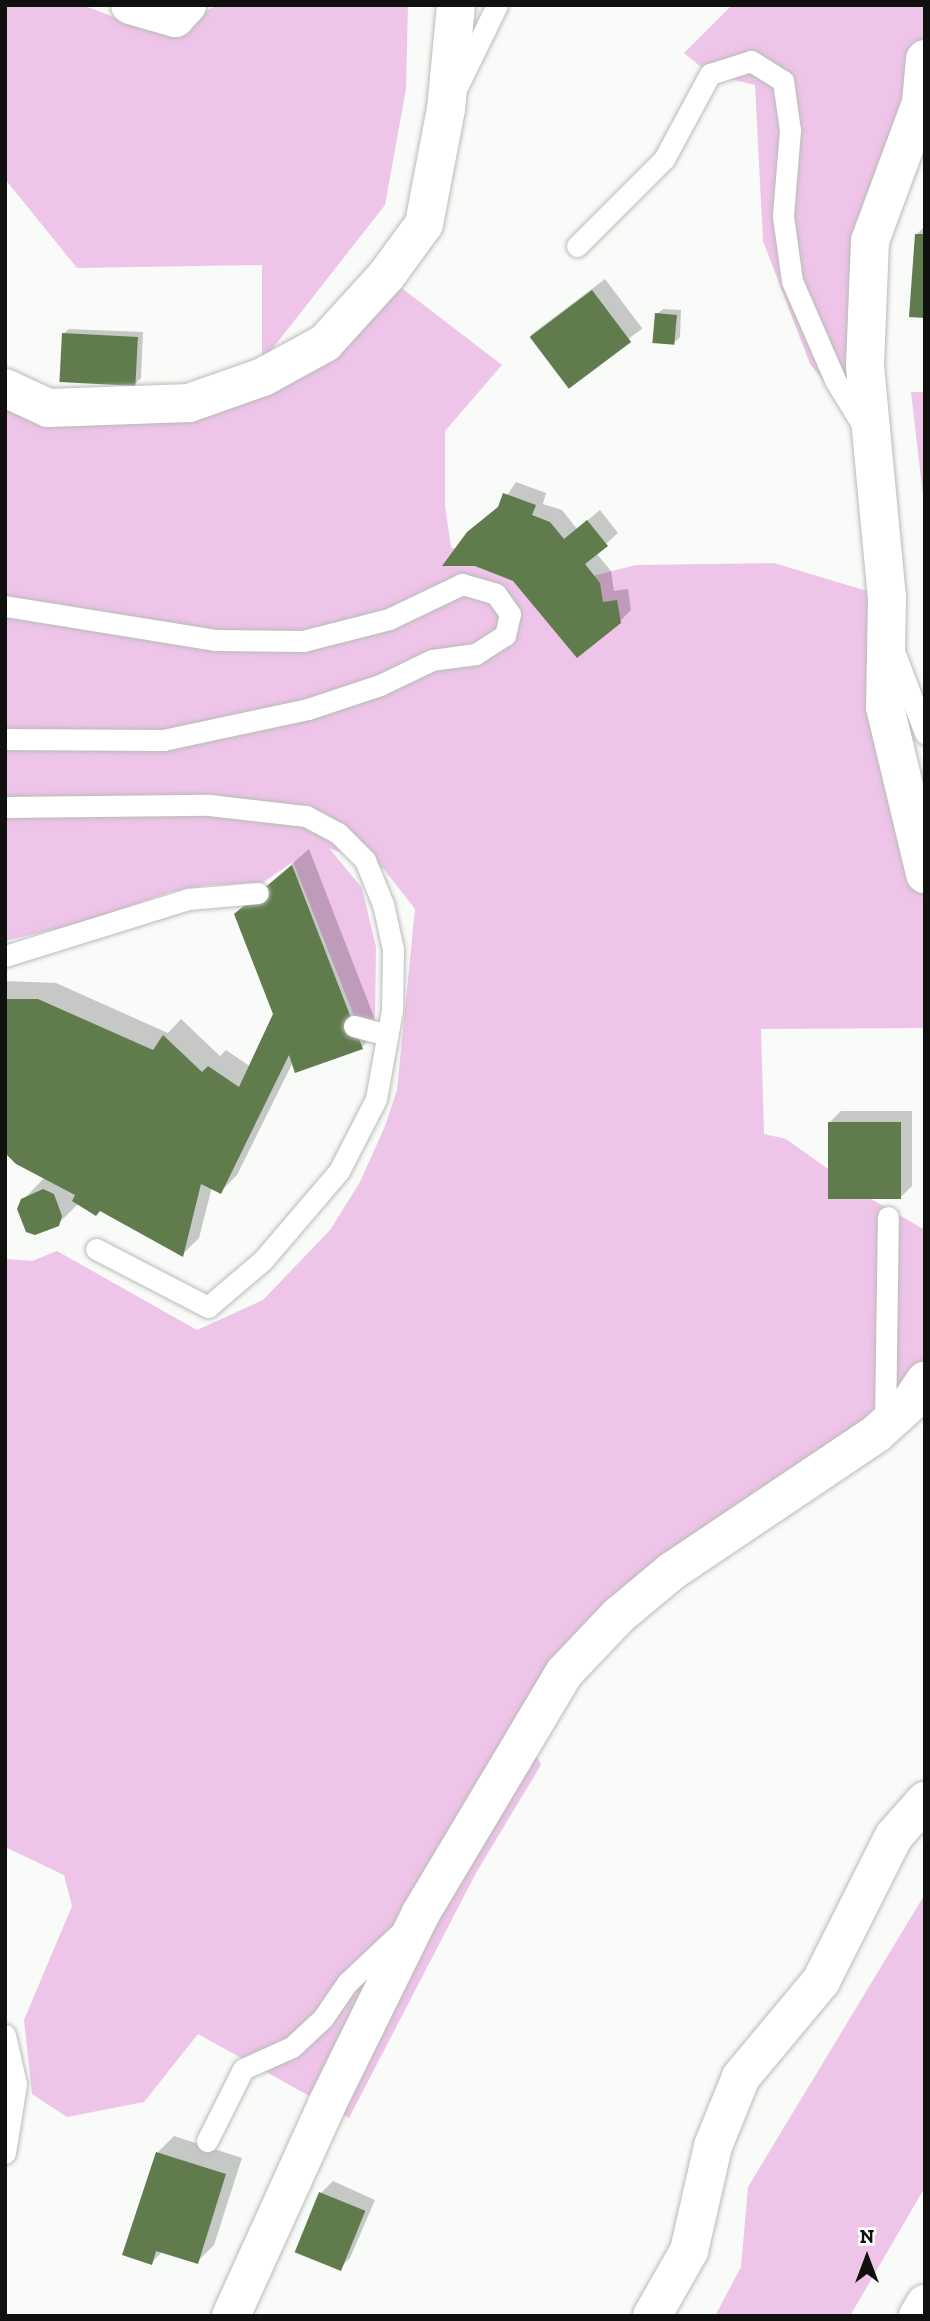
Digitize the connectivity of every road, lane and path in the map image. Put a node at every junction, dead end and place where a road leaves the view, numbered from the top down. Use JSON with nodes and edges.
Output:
{"nodes":[{"id":1,"x":130,"y":5,"type":"edge"},
{"id":2,"x":187,"y":5,"type":"edge"},
{"id":3,"x":456,"y":5,"type":"edge"},
{"id":4,"x":497,"y":5,"type":"edge"},
{"id":5,"x":925,"y":58,"type":"edge"},
{"id":6,"x":446,"y":109,"type":"junction"},
{"id":7,"x":577,"y":246,"type":"dead end"},
{"id":8,"x":5,"y":388,"type":"edge"},
{"id":9,"x":872,"y":441,"type":"junction"},
{"id":10,"x":5,"y":606,"type":"edge"},
{"id":11,"x":888,"y":636,"type":"junction"},
{"id":12,"x":924,"y":730,"type":"edge"},
{"id":13,"x":5,"y":739,"type":"edge"},
{"id":14,"x":5,"y":807,"type":"edge"},
{"id":15,"x":925,"y":874,"type":"edge"},
{"id":16,"x":258,"y":893,"type":"dead end"},
{"id":17,"x":5,"y":956,"type":"edge"},
{"id":18,"x":354,"y":1026,"type":"dead end"},
{"id":19,"x":388,"y":1035,"type":"junction"},
{"id":20,"x":888,"y":1217,"type":"dead end"},
{"id":21,"x":96,"y":1249,"type":"dead end"},
{"id":22,"x":925,"y":1381,"type":"edge"},
{"id":23,"x":886,"y":1425,"type":"junction"},
{"id":24,"x":925,"y":1801,"type":"edge"},
{"id":25,"x":421,"y":1913,"type":"junction"},
{"id":26,"x":5,"y":2035,"type":"edge"},
{"id":27,"x":206,"y":2141,"type":"dead end"},
{"id":28,"x":5,"y":2153,"type":"edge"},
{"id":29,"x":925,"y":2304,"type":"edge"},
{"id":30,"x":231,"y":2316,"type":"edge"},
{"id":31,"x":652,"y":2316,"type":"edge"},
{"id":32,"x":918,"y":2316,"type":"edge"}],
"edges":[{"from":1,"to":2,"type":"street"},
{"from":3,"to":6,"type":"street"},
{"from":4,"to":6,"type":"lane"},
{"from":5,"to":9,"type":"street"},
{"from":6,"to":8,"type":"street"},
{"from":7,"to":9,"type":"lane"},
{"from":9,"to":11,"type":"street"},
{"from":10,"to":13,"type":"lane"},
{"from":11,"to":12,"type":"lane"},
{"from":11,"to":15,"type":"street"},
{"from":14,"to":19,"type":"lane"},
{"from":16,"to":17,"type":"lane"},
{"from":18,"to":19,"type":"lane"},
{"from":19,"to":21,"type":"lane"},
{"from":20,"to":23,"type":"lane"},
{"from":22,"to":23,"type":"street"},
{"from":23,"to":25,"type":"street"},
{"from":24,"to":31,"type":"street"},
{"from":25,"to":27,"type":"lane"},
{"from":25,"to":30,"type":"street"},
{"from":26,"to":28,"type":"lane"},
{"from":29,"to":32,"type":"street"}]}
